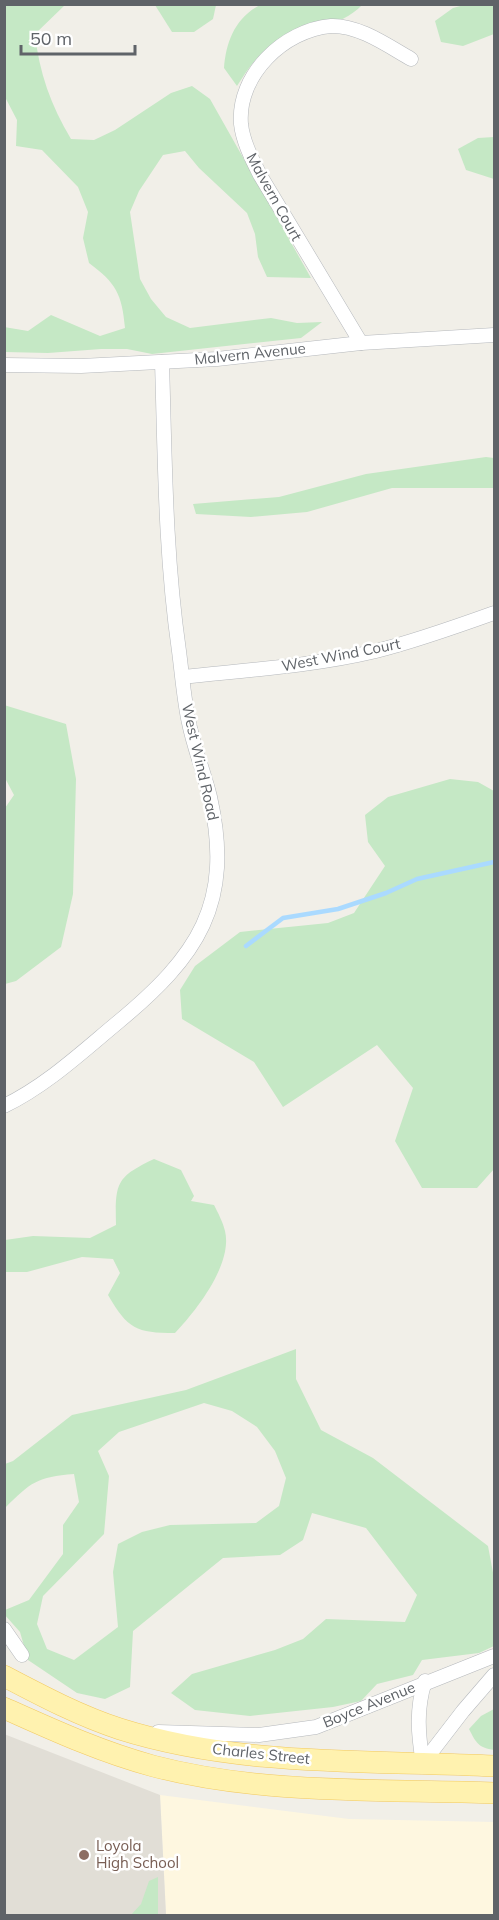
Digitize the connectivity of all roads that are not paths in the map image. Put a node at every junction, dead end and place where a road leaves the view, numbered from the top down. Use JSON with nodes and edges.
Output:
{"nodes":[{"id":1,"x":411,"y":59,"type":"dead end"},
{"id":2,"x":495,"y":335,"type":"edge"},
{"id":3,"x":361,"y":343,"type":"junction"},
{"id":4,"x":162,"y":362,"type":"junction"},
{"id":5,"x":4,"y":365,"type":"edge"},
{"id":6,"x":495,"y":613,"type":"edge"},
{"id":7,"x":183,"y":677,"type":"junction"},
{"id":8,"x":4,"y":1106,"type":"edge"},
{"id":9,"x":4,"y":1629,"type":"edge"},
{"id":10,"x":22,"y":1655,"type":"dead end"},
{"id":11,"x":495,"y":1656,"type":"edge"},
{"id":12,"x":495,"y":1675,"type":"edge"},
{"id":13,"x":4,"y":1676,"type":"edge"},
{"id":14,"x":425,"y":1681,"type":"junction"},
{"id":15,"x":4,"y":1708,"type":"edge"},
{"id":16,"x":132,"y":1731,"type":"junction"},
{"id":17,"x":423,"y":1763,"type":"junction"},
{"id":18,"x":495,"y":1766,"type":"edge"},
{"id":19,"x":495,"y":1793,"type":"edge"}],
"edges":[{"from":1,"to":3,"type":"street","name":"Malvern Court"},
{"from":2,"to":3,"type":"street","name":"Malvern Avenue"},
{"from":3,"to":4,"type":"street","name":"Malvern Avenue"},
{"from":4,"to":5,"type":"street","name":"Malvern Avenue"},
{"from":4,"to":7,"type":"street","name":"West Wind Road"},
{"from":6,"to":7,"type":"street","name":"West Wind Court"},
{"from":7,"to":8,"type":"street","name":"West Wind Road"},
{"from":9,"to":10,"type":"street"},
{"from":11,"to":14,"type":"street","name":"Boyce Avenue"},
{"from":12,"to":17,"type":"street"},
{"from":13,"to":16,"type":"main road","name":"Charles Street"},
{"from":14,"to":16,"type":"street","name":"Boyce Avenue"},
{"from":14,"to":17,"type":"street","name":"Boyce Avenue"},
{"from":15,"to":19,"type":"main road","name":"Charles Street"},
{"from":16,"to":17,"type":"main road","name":"Charles Street"},
{"from":17,"to":18,"type":"main road","name":"Charles Street"}]}
